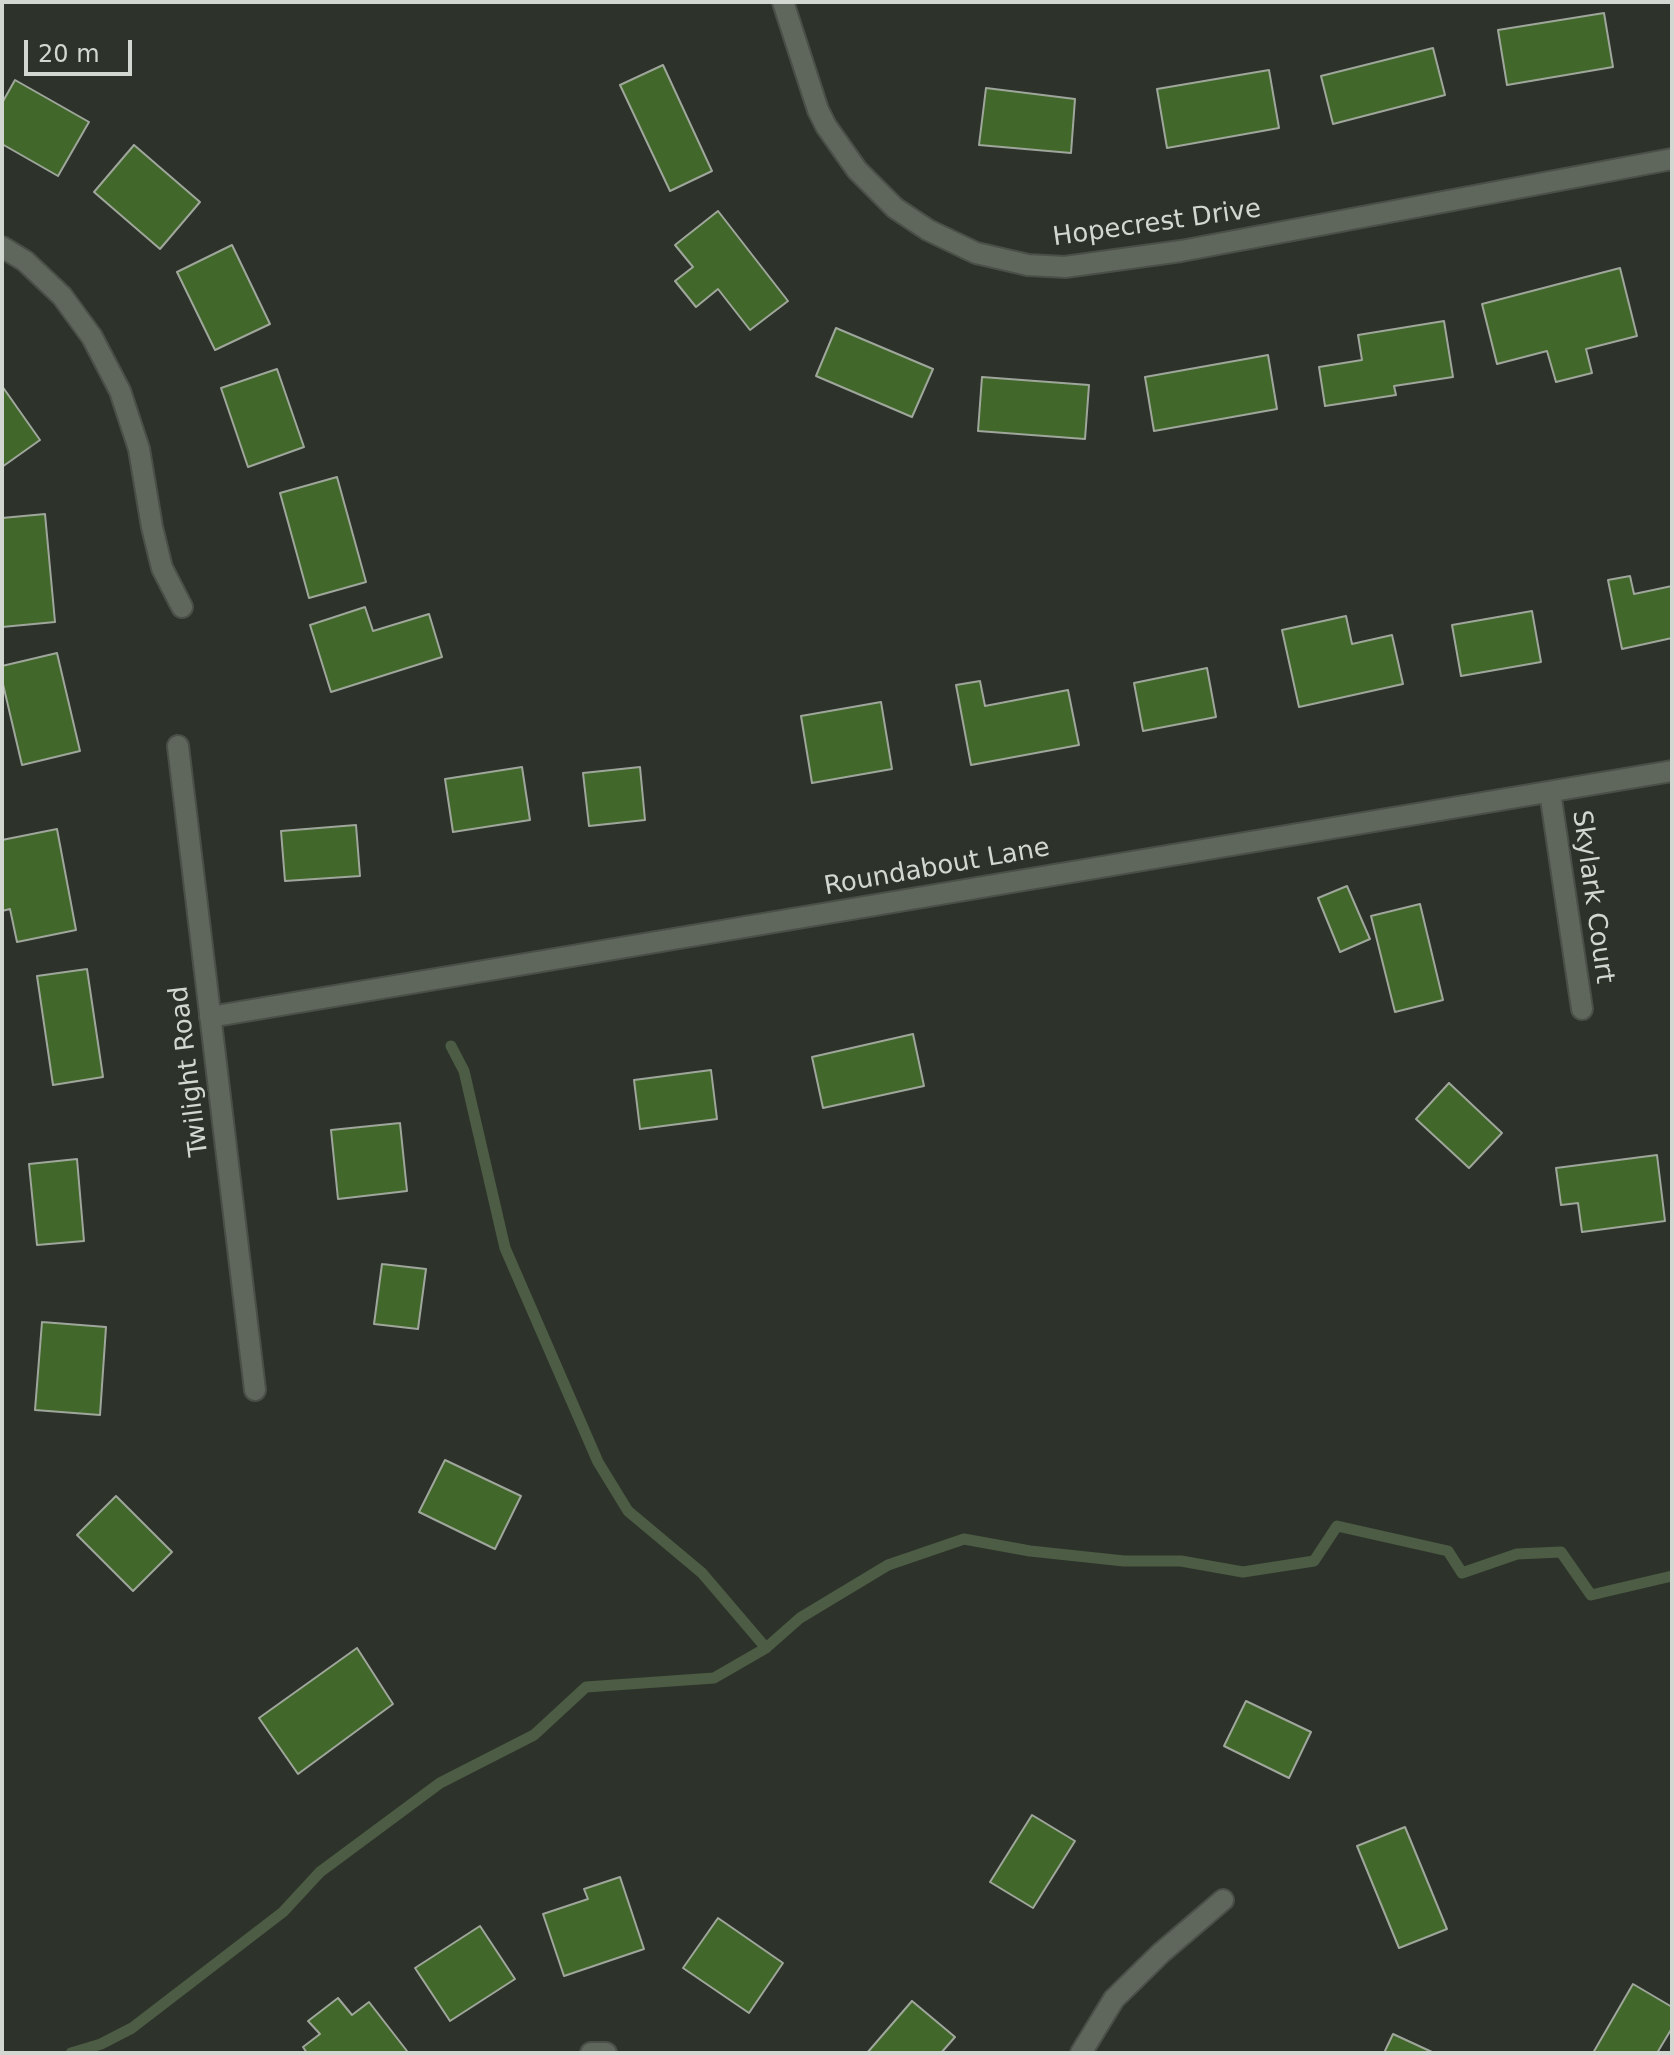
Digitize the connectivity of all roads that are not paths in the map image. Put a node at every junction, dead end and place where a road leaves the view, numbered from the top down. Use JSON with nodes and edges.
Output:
{"nodes":[{"id":1,"x":783,"y":2,"type":"edge"},
{"id":2,"x":1672,"y":159,"type":"edge"},
{"id":3,"x":2,"y":247,"type":"edge"},
{"id":4,"x":182,"y":607,"type":"dead end"},
{"id":5,"x":178,"y":746,"type":"dead end"},
{"id":6,"x":1672,"y":771,"type":"edge"},
{"id":7,"x":1550,"y":792,"type":"junction"},
{"id":8,"x":1582,"y":1009,"type":"dead end"},
{"id":9,"x":210,"y":1017,"type":"junction"},
{"id":10,"x":255,"y":1390,"type":"dead end"},
{"id":11,"x":1223,"y":1900,"type":"dead end"},
{"id":12,"x":591,"y":2053,"type":"edge"},
{"id":13,"x":606,"y":2053,"type":"edge"},
{"id":14,"x":1081,"y":2053,"type":"edge"}],
"edges":[{"from":1,"to":2,"type":"street","name":"Hopecrest Drive"},
{"from":3,"to":4,"type":"street"},
{"from":5,"to":9,"type":"street","name":"Twilight Road"},
{"from":6,"to":7,"type":"street","name":"Roundabout Lane"},
{"from":7,"to":8,"type":"street","name":"Skylark Court"},
{"from":7,"to":9,"type":"street","name":"Roundabout Lane"},
{"from":9,"to":10,"type":"street","name":"Twilight Road"},
{"from":11,"to":14,"type":"street"},
{"from":12,"to":13,"type":"street"}]}
